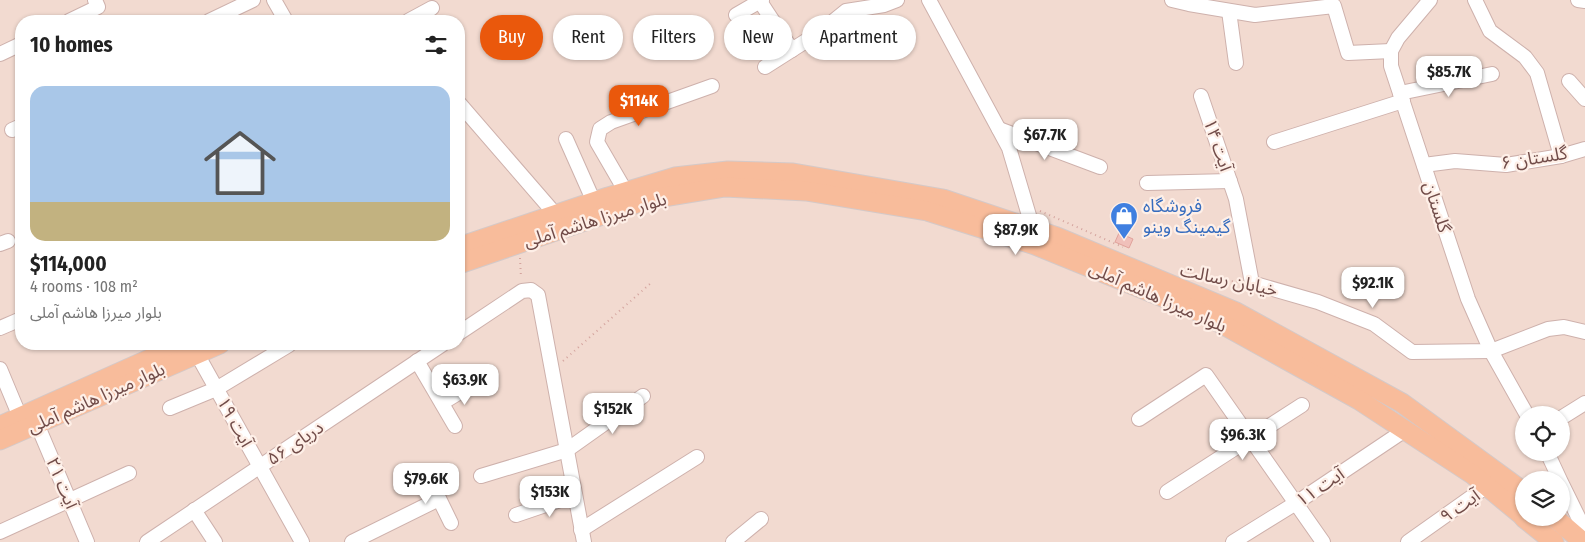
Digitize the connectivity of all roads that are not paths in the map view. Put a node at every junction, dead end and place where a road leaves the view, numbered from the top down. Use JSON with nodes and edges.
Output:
{"nodes":[{"id":1,"x":95,"y":0,"type":"edge"},
{"id":2,"x":253,"y":0,"type":"edge"},
{"id":3,"x":760,"y":0,"type":"edge"},
{"id":4,"x":897,"y":0,"type":"edge"},
{"id":5,"x":929,"y":0,"type":"edge"},
{"id":6,"x":1172,"y":0,"type":"edge"},
{"id":7,"x":1430,"y":0,"type":"edge"},
{"id":8,"x":1475,"y":0,"type":"edge"},
{"id":9,"x":1578,"y":0,"type":"edge"},
{"id":10,"x":1585,"y":1,"type":"edge"},
{"id":11,"x":280,"y":2,"type":"edge"},
{"id":12,"x":1314,"y":4,"type":"edge"},
{"id":13,"x":432,"y":8,"type":"dead end"},
{"id":14,"x":1230,"y":11,"type":"junction"},
{"id":15,"x":81,"y":15,"type":"edge"},
{"id":16,"x":222,"y":15,"type":"edge"},
{"id":17,"x":284,"y":15,"type":"edge"},
{"id":18,"x":419,"y":15,"type":"edge"},
{"id":19,"x":736,"y":15,"type":"dead end"},
{"id":20,"x":770,"y":15,"type":"edge"},
{"id":21,"x":15,"y":47,"type":"edge"},
{"id":22,"x":792,"y":50,"type":"edge"},
{"id":23,"x":1391,"y":51,"type":"junction"},
{"id":24,"x":0,"y":54,"type":"edge"},
{"id":25,"x":776,"y":60,"type":"edge"},
{"id":26,"x":1236,"y":62,"type":"dead end"},
{"id":27,"x":765,"y":67,"type":"dead end"},
{"id":28,"x":1492,"y":74,"type":"dead end"},
{"id":29,"x":1569,"y":81,"type":"dead end"},
{"id":30,"x":712,"y":86,"type":"dead end"},
{"id":31,"x":1201,"y":96,"type":"dead end"},
{"id":32,"x":1402,"y":97,"type":"junction"},
{"id":33,"x":1585,"y":99,"type":"edge"},
{"id":34,"x":465,"y":111,"type":"edge"},
{"id":35,"x":999,"y":129,"type":"junction"},
{"id":36,"x":566,"y":139,"type":"dead end"},
{"id":37,"x":1274,"y":142,"type":"dead end"},
{"id":38,"x":1585,"y":149,"type":"edge"},
{"id":39,"x":1561,"y":156,"type":"junction"},
{"id":40,"x":1424,"y":165,"type":"junction"},
{"id":41,"x":1100,"y":167,"type":"dead end"},
{"id":42,"x":1230,"y":181,"type":"junction"},
{"id":43,"x":1147,"y":183,"type":"dead end"},
{"id":44,"x":626,"y":192,"type":"junction"},
{"id":45,"x":594,"y":202,"type":"junction"},
{"id":46,"x":556,"y":215,"type":"junction"},
{"id":47,"x":538,"y":229,"type":"junction"},
{"id":48,"x":1033,"y":229,"type":"junction"},
{"id":49,"x":515,"y":239,"type":"junction"},
{"id":50,"x":465,"y":246,"type":"edge"},
{"id":51,"x":465,"y":261,"type":"edge"},
{"id":52,"x":1123,"y":264,"type":"junction"},
{"id":53,"x":1252,"y":284,"type":"joint"},
{"id":54,"x":15,"y":322,"type":"edge"},
{"id":55,"x":0,"y":328,"type":"edge"},
{"id":56,"x":465,"y":329,"type":"edge"},
{"id":57,"x":1585,"y":332,"type":"edge"},
{"id":58,"x":188,"y":350,"type":"edge"},
{"id":59,"x":191,"y":350,"type":"edge"},
{"id":60,"x":281,"y":350,"type":"edge"},
{"id":61,"x":434,"y":350,"type":"edge"},
{"id":62,"x":1491,"y":351,"type":"junction"},
{"id":63,"x":417,"y":361,"type":"junction"},
{"id":64,"x":0,"y":369,"type":"edge"},
{"id":65,"x":473,"y":384,"type":"dead end"},
{"id":66,"x":216,"y":388,"type":"junction"},
{"id":67,"x":644,"y":396,"type":"dead end"},
{"id":68,"x":442,"y":403,"type":"junction"},
{"id":69,"x":1585,"y":403,"type":"edge"},
{"id":70,"x":1302,"y":405,"type":"dead end"},
{"id":71,"x":1522,"y":406,"type":"edge"},
{"id":72,"x":170,"y":408,"type":"dead end"},
{"id":73,"x":1570,"y":412,"type":"edge"},
{"id":74,"x":1139,"y":419,"type":"dead end"},
{"id":75,"x":28,"y":420,"type":"junction"},
{"id":76,"x":0,"y":426,"type":"edge"},
{"id":77,"x":455,"y":426,"type":"dead end"},
{"id":78,"x":1405,"y":430,"type":"junction"},
{"id":79,"x":1250,"y":439,"type":"junction"},
{"id":80,"x":0,"y":440,"type":"edge"},
{"id":81,"x":567,"y":450,"type":"junction"},
{"id":82,"x":697,"y":457,"type":"dead end"},
{"id":83,"x":259,"y":467,"type":"junction"},
{"id":84,"x":129,"y":473,"type":"dead end"},
{"id":85,"x":427,"y":474,"type":"dead end"},
{"id":86,"x":481,"y":476,"type":"dead end"},
{"id":87,"x":1515,"y":485,"type":"edge"},
{"id":88,"x":1487,"y":486,"type":"junction"},
{"id":89,"x":1167,"y":492,"type":"dead end"},
{"id":90,"x":575,"y":495,"type":"junction"},
{"id":91,"x":439,"y":499,"type":"junction"},
{"id":92,"x":1570,"y":500,"type":"edge"},
{"id":93,"x":70,"y":501,"type":"junction"},
{"id":94,"x":1296,"y":504,"type":"junction"},
{"id":95,"x":1515,"y":509,"type":"edge"},
{"id":96,"x":194,"y":510,"type":"junction"},
{"id":97,"x":516,"y":515,"type":"dead end"},
{"id":98,"x":761,"y":519,"type":"dead end"},
{"id":99,"x":451,"y":523,"type":"dead end"},
{"id":100,"x":1535,"y":526,"type":"edge"},
{"id":101,"x":1564,"y":526,"type":"edge"},
{"id":102,"x":1585,"y":531,"type":"edge"},
{"id":103,"x":0,"y":532,"type":"edge"},
{"id":104,"x":582,"y":536,"type":"edge"},
{"id":105,"x":87,"y":542,"type":"edge"},
{"id":106,"x":147,"y":542,"type":"edge"},
{"id":107,"x":215,"y":542,"type":"edge"},
{"id":108,"x":302,"y":542,"type":"edge"},
{"id":109,"x":352,"y":542,"type":"edge"},
{"id":110,"x":733,"y":542,"type":"edge"},
{"id":111,"x":1233,"y":542,"type":"edge"},
{"id":112,"x":1323,"y":542,"type":"edge"},
{"id":113,"x":1408,"y":542,"type":"edge"},
{"id":114,"x":1554,"y":542,"type":"edge"},
{"id":115,"x":1583,"y":542,"type":"edge"}],
"edges":[{"from":1,"to":15,"type":"street"},
{"from":2,"to":16,"type":"street"},
{"from":3,"to":19,"type":"street"},
{"from":3,"to":20,"type":"street"},
{"from":4,"to":22,"type":"street"},
{"from":5,"to":35,"type":"street"},
{"from":6,"to":14,"type":"street"},
{"from":7,"to":23,"type":"street"},
{"from":8,"to":39,"type":"street"},
{"from":9,"to":10,"type":"street"},
{"from":11,"to":17,"type":"street"},
{"from":12,"to":14,"type":"street"},
{"from":12,"to":23,"type":"street"},
{"from":13,"to":18,"type":"street"},
{"from":14,"to":26,"type":"street"},
{"from":21,"to":24,"type":"street"},
{"from":23,"to":32,"type":"street","name":"گلستان"},
{"from":25,"to":27,"type":"street"},
{"from":28,"to":32,"type":"street"},
{"from":29,"to":33,"type":"street"},
{"from":30,"to":44,"type":"street"},
{"from":31,"to":42,"type":"street","name":"آيت ۱۴"},
{"from":32,"to":37,"type":"street"},
{"from":32,"to":40,"type":"street","name":"گلستان"},
{"from":34,"to":46,"type":"street"},
{"from":35,"to":41,"type":"street"},
{"from":35,"to":48,"type":"street"},
{"from":36,"to":45,"type":"street"},
{"from":38,"to":39,"type":"street","name":"گلستان ۶"},
{"from":39,"to":40,"type":"street","name":"گلستان ۶"},
{"from":40,"to":62,"type":"street","name":"گلستان"},
{"from":42,"to":43,"type":"street"},
{"from":42,"to":53,"type":"street","name":"آيت ۱۴"},
{"from":44,"to":45,"type":"main road","name":"بلوار میرزا هاشم آملی"},
{"from":44,"to":48,"type":"main road","name":"بلوار میرزا هاشم آملی"},
{"from":45,"to":46,"type":"main road","name":"بلوار میرزا هاشم آملی"},
{"from":46,"to":47,"type":"main road","name":"بلوار میرزا هاشم آملی"},
{"from":47,"to":49,"type":"main road","name":"بلوار میرزا هاشم آملی"},
{"from":47,"to":52,"type":"main road","name":"بلوار میرزا هاشم آملی"},
{"from":48,"to":52,"type":"main road","name":"بلوار میرزا هاشم آملی"},
{"from":49,"to":50,"type":"main road","name":"بلوار میرزا هاشم آملی"},
{"from":49,"to":51,"type":"main road","name":"بلوار میرزا هاشم آملی"},
{"from":52,"to":78,"type":"main road","name":"بلوار میرزا هاشم آملی"},
{"from":52,"to":87,"type":"main road","name":"بلوار میرزا هاشم آملی"},
{"from":53,"to":62,"type":"street","name":"خیابان رسالت"},
{"from":54,"to":55,"type":"street"},
{"from":56,"to":81,"type":"street"},
{"from":57,"to":62,"type":"street"},
{"from":58,"to":75,"type":"main road","name":"بلوار میرزا هاشم آملی"},
{"from":59,"to":66,"type":"street","name":"آیت ۱۹"},
{"from":60,"to":66,"type":"street"},
{"from":61,"to":63,"type":"street","name":"دریای ۵۶"},
{"from":62,"to":71,"type":"street","name":"گلستان"},
{"from":63,"to":68,"type":"street"},
{"from":63,"to":83,"type":"street","name":"دریای ۵۶"},
{"from":64,"to":75,"type":"street","name":"آیت ۲۱"},
{"from":65,"to":68,"type":"street"},
{"from":66,"to":72,"type":"street"},
{"from":66,"to":83,"type":"street","name":"آیت ۱۹"},
{"from":67,"to":81,"type":"street"},
{"from":68,"to":77,"type":"street"},
{"from":69,"to":73,"type":"street"},
{"from":70,"to":79,"type":"street"},
{"from":74,"to":79,"type":"street"},
{"from":75,"to":76,"type":"main road","name":"بلوار میرزا هاشم آملی"},
{"from":75,"to":80,"type":"main road","name":"بلوار میرزا هاشم آملی"},
{"from":75,"to":93,"type":"street","name":"آیت ۲۱"},
{"from":78,"to":88,"type":"main road","name":"بلوار میرزا هاشم آملی"},
{"from":78,"to":94,"type":"street","name":"آیت ۱۱"},
{"from":79,"to":89,"type":"street"},
{"from":79,"to":94,"type":"street"},
{"from":81,"to":86,"type":"street"},
{"from":81,"to":90,"type":"street"},
{"from":82,"to":104,"type":"street"},
{"from":83,"to":96,"type":"street","name":"دریای ۵۶"},
{"from":83,"to":108,"type":"street","name":"آیت ۱۹"},
{"from":84,"to":93,"type":"street"},
{"from":85,"to":91,"type":"street"},
{"from":88,"to":95,"type":"main road","name":"بلوار میرزا هاشم آملی"},
{"from":88,"to":113,"type":"street","name":"آیت ۹"},
{"from":90,"to":97,"type":"street"},
{"from":90,"to":104,"type":"street"},
{"from":91,"to":99,"type":"street"},
{"from":91,"to":109,"type":"street"},
{"from":92,"to":102,"type":"street"},
{"from":93,"to":103,"type":"street"},
{"from":93,"to":105,"type":"street","name":"آیت ۲۱"},
{"from":94,"to":111,"type":"street","name":"آیت ۱۱"},
{"from":94,"to":112,"type":"street"},
{"from":96,"to":106,"type":"street","name":"دریای ۵۶"},
{"from":96,"to":107,"type":"street"},
{"from":98,"to":110,"type":"street"},
{"from":100,"to":114,"type":"main road","name":"بلوار میرزا هاشم آملی"},
{"from":101,"to":115,"type":"main road"}]}
